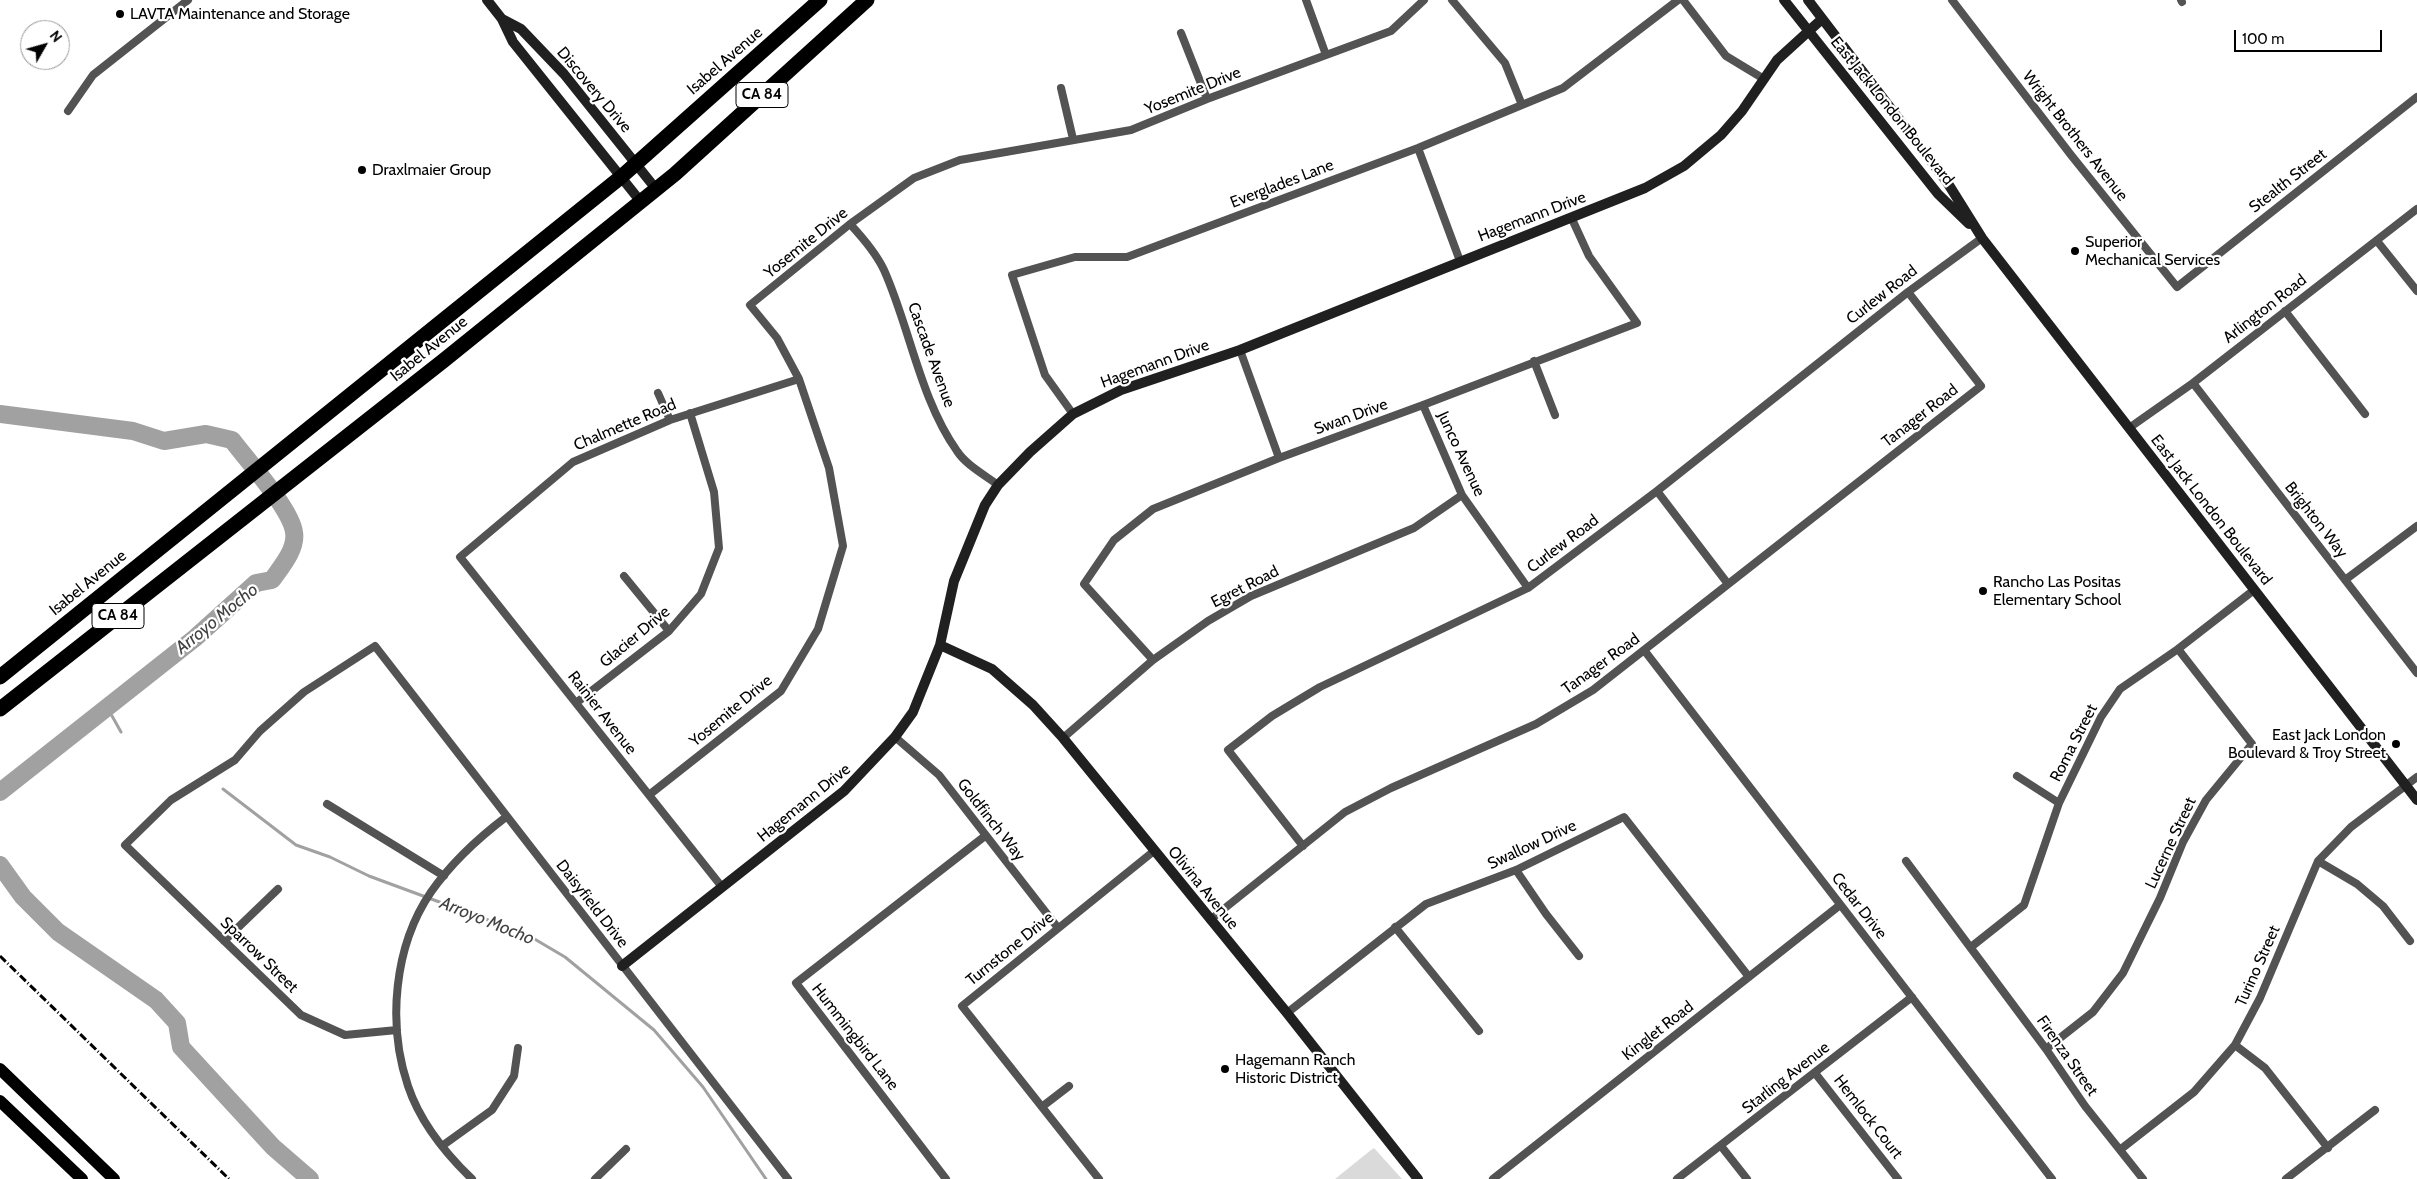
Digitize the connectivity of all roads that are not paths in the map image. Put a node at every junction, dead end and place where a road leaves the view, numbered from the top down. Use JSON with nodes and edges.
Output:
{"nodes":[{"id":1,"x":188,"y":0,"type":"edge"},
{"id":2,"x":487,"y":0,"type":"edge"},
{"id":3,"x":820,"y":0,"type":"edge"},
{"id":4,"x":867,"y":0,"type":"edge"},
{"id":5,"x":1306,"y":0,"type":"edge"},
{"id":6,"x":1424,"y":0,"type":"edge"},
{"id":7,"x":1452,"y":0,"type":"edge"},
{"id":8,"x":1678,"y":0,"type":"edge"},
{"id":9,"x":1683,"y":0,"type":"edge"},
{"id":10,"x":1784,"y":0,"type":"edge"},
{"id":11,"x":1808,"y":0,"type":"edge"},
{"id":12,"x":1952,"y":0,"type":"edge"},
{"id":13,"x":502,"y":19,"type":"junction"},
{"id":14,"x":1822,"y":19,"type":"junction"},
{"id":15,"x":1808,"y":32,"type":"junction"},
{"id":16,"x":1180,"y":33,"type":"dead end"},
{"id":17,"x":1326,"y":55,"type":"junction"},
{"id":18,"x":1764,"y":79,"type":"junction"},
{"id":19,"x":1062,"y":88,"type":"dead end"},
{"id":20,"x":2417,"y":97,"type":"edge"},
{"id":21,"x":1207,"y":99,"type":"junction"},
{"id":22,"x":1522,"y":105,"type":"junction"},
{"id":23,"x":68,"y":111,"type":"dead end"},
{"id":24,"x":1073,"y":138,"type":"junction"},
{"id":25,"x":1418,"y":148,"type":"junction"},
{"id":26,"x":635,"y":163,"type":"junction"},
{"id":27,"x":621,"y":177,"type":"junction"},
{"id":28,"x":656,"y":189,"type":"junction"},
{"id":29,"x":641,"y":202,"type":"junction"},
{"id":30,"x":2417,"y":209,"type":"edge"},
{"id":31,"x":1572,"y":219,"type":"junction"},
{"id":32,"x":850,"y":224,"type":"junction"},
{"id":33,"x":1982,"y":238,"type":"junction"},
{"id":34,"x":2378,"y":241,"type":"junction"},
{"id":35,"x":1460,"y":261,"type":"junction"},
{"id":36,"x":2177,"y":287,"type":"joint"},
{"id":37,"x":2417,"y":291,"type":"edge"},
{"id":38,"x":1908,"y":292,"type":"junction"},
{"id":39,"x":2285,"y":311,"type":"junction"},
{"id":40,"x":1240,"y":350,"type":"junction"},
{"id":41,"x":1534,"y":361,"type":"junction"},
{"id":42,"x":799,"y":379,"type":"junction"},
{"id":43,"x":2192,"y":383,"type":"junction"},
{"id":44,"x":658,"y":393,"type":"dead end"},
{"id":45,"x":1423,"y":405,"type":"junction"},
{"id":46,"x":690,"y":413,"type":"junction"},
{"id":47,"x":1073,"y":414,"type":"junction"},
{"id":48,"x":2365,"y":414,"type":"dead end"},
{"id":49,"x":1555,"y":415,"type":"dead end"},
{"id":50,"x":670,"y":420,"type":"junction"},
{"id":51,"x":2129,"y":428,"type":"junction"},
{"id":52,"x":1279,"y":458,"type":"junction"},
{"id":53,"x":998,"y":485,"type":"junction"},
{"id":54,"x":1657,"y":491,"type":"junction"},
{"id":55,"x":1462,"y":495,"type":"junction"},
{"id":56,"x":2417,"y":526,"type":"edge"},
{"id":57,"x":460,"y":557,"type":"joint"},
{"id":58,"x":624,"y":576,"type":"dead end"},
{"id":59,"x":2345,"y":580,"type":"junction"},
{"id":60,"x":1728,"y":584,"type":"junction"},
{"id":61,"x":1528,"y":588,"type":"junction"},
{"id":62,"x":2254,"y":590,"type":"junction"},
{"id":63,"x":669,"y":630,"type":"junction"},
{"id":64,"x":940,"y":645,"type":"junction"},
{"id":65,"x":2178,"y":649,"type":"junction"},
{"id":66,"x":1644,"y":650,"type":"junction"},
{"id":67,"x":1154,"y":660,"type":"junction"},
{"id":68,"x":2417,"y":673,"type":"edge"},
{"id":69,"x":0,"y":676,"type":"edge"},
{"id":70,"x":576,"y":703,"type":"junction"},
{"id":71,"x":0,"y":709,"type":"edge"},
{"id":72,"x":895,"y":738,"type":"junction"},
{"id":73,"x":1063,"y":738,"type":"junction"},
{"id":74,"x":2017,"y":776,"type":"dead end"},
{"id":75,"x":2417,"y":777,"type":"edge"},
{"id":76,"x":2406,"y":786,"type":"junction"},
{"id":77,"x":649,"y":795,"type":"junction"},
{"id":78,"x":2417,"y":800,"type":"edge"},
{"id":79,"x":2059,"y":803,"type":"junction"},
{"id":80,"x":327,"y":804,"type":"dead end"},
{"id":81,"x":506,"y":817,"type":"junction"},
{"id":82,"x":985,"y":836,"type":"junction"},
{"id":83,"x":125,"y":845,"type":"joint"},
{"id":84,"x":1303,"y":846,"type":"junction"},
{"id":85,"x":1154,"y":851,"type":"junction"},
{"id":86,"x":1906,"y":860,"type":"dead end"},
{"id":87,"x":2318,"y":861,"type":"junction"},
{"id":88,"x":1516,"y":870,"type":"junction"},
{"id":89,"x":444,"y":876,"type":"junction"},
{"id":90,"x":722,"y":887,"type":"junction"},
{"id":91,"x":278,"y":889,"type":"dead end"},
{"id":92,"x":1840,"y":905,"type":"junction"},
{"id":93,"x":1210,"y":920,"type":"junction"},
{"id":94,"x":1395,"y":927,"type":"junction"},
{"id":95,"x":1058,"y":928,"type":"junction"},
{"id":96,"x":2410,"y":940,"type":"dead end"},
{"id":97,"x":224,"y":941,"type":"junction"},
{"id":98,"x":1971,"y":947,"type":"junction"},
{"id":99,"x":1579,"y":956,"type":"dead end"},
{"id":100,"x":622,"y":966,"type":"junction"},
{"id":101,"x":1749,"y":977,"type":"junction"},
{"id":102,"x":1912,"y":998,"type":"junction"},
{"id":103,"x":1287,"y":1013,"type":"junction"},
{"id":104,"x":397,"y":1030,"type":"junction"},
{"id":105,"x":1479,"y":1031,"type":"dead end"},
{"id":106,"x":2235,"y":1046,"type":"junction"},
{"id":107,"x":518,"y":1048,"type":"dead end"},
{"id":108,"x":2046,"y":1049,"type":"junction"},
{"id":109,"x":0,"y":1069,"type":"edge"},
{"id":110,"x":1815,"y":1073,"type":"junction"},
{"id":111,"x":1069,"y":1086,"type":"dead end"},
{"id":112,"x":0,"y":1101,"type":"edge"},
{"id":113,"x":1043,"y":1106,"type":"junction"},
{"id":114,"x":2375,"y":1110,"type":"dead end"},
{"id":115,"x":442,"y":1146,"type":"junction"},
{"id":116,"x":1721,"y":1146,"type":"junction"},
{"id":117,"x":2328,"y":1148,"type":"junction"},
{"id":118,"x":626,"y":1149,"type":"dead end"},
{"id":119,"x":2122,"y":1149,"type":"junction"},
{"id":120,"x":82,"y":1179,"type":"edge"},
{"id":121,"x":114,"y":1179,"type":"edge"},
{"id":122,"x":472,"y":1179,"type":"edge"},
{"id":123,"x":595,"y":1179,"type":"edge"},
{"id":124,"x":788,"y":1179,"type":"edge"},
{"id":125,"x":946,"y":1179,"type":"edge"},
{"id":126,"x":1099,"y":1179,"type":"edge"},
{"id":127,"x":1418,"y":1179,"type":"edge"},
{"id":128,"x":1493,"y":1179,"type":"edge"},
{"id":129,"x":1677,"y":1179,"type":"edge"},
{"id":130,"x":1747,"y":1179,"type":"edge"},
{"id":131,"x":1898,"y":1179,"type":"edge"},
{"id":132,"x":2052,"y":1179,"type":"edge"},
{"id":133,"x":2144,"y":1179,"type":"edge"},
{"id":134,"x":2286,"y":1179,"type":"edge"}],
"edges":[{"from":1,"to":23,"type":"street"},
{"from":2,"to":13,"type":"street","name":"Discovery Drive"},
{"from":3,"to":26,"type":"highway","name":"Isabel Avenue","number":"CA 84"},
{"from":4,"to":28,"type":"highway","name":"Isabel Avenue","number":"CA 84"},
{"from":5,"to":17,"type":"street"},
{"from":6,"to":17,"type":"street","name":"Yosemite Drive"},
{"from":7,"to":22,"type":"street"},
{"from":8,"to":22,"type":"street","name":"Everglades Lane"},
{"from":9,"to":18,"type":"street"},
{"from":10,"to":15,"type":"street","name":"East Jack London Boulevard"},
{"from":11,"to":14,"type":"street","name":"East Jack London Boulevard"},
{"from":12,"to":36,"type":"street","name":"Wright Brothers Avenue"},
{"from":13,"to":26,"type":"street","name":"Discovery Drive"},
{"from":13,"to":27,"type":"street","name":"Discovery Drive"},
{"from":14,"to":15,"type":"street","name":"Hagemann Drive"},
{"from":14,"to":33,"type":"street","name":"East Jack London Boulevard"},
{"from":15,"to":18,"type":"street","name":"Hagemann Drive"},
{"from":15,"to":33,"type":"street","name":"East Jack London Boulevard"},
{"from":16,"to":21,"type":"street"},
{"from":17,"to":21,"type":"street","name":"Yosemite Drive"},
{"from":18,"to":31,"type":"street","name":"Hagemann Drive"},
{"from":19,"to":24,"type":"street"},
{"from":20,"to":36,"type":"street","name":"Stealth Street"},
{"from":21,"to":24,"type":"street","name":"Yosemite Drive"},
{"from":22,"to":25,"type":"street","name":"Everglades Lane"},
{"from":24,"to":32,"type":"street","name":"Yosemite Drive"},
{"from":25,"to":35,"type":"street"},
{"from":25,"to":47,"type":"street","name":"Everglades Lane"},
{"from":26,"to":27,"type":"highway","name":"Isabel Avenue","number":"CA 84"},
{"from":26,"to":28,"type":"street","name":"Discovery Drive"},
{"from":27,"to":29,"type":"street","name":"Discovery Drive"},
{"from":27,"to":69,"type":"highway","name":"Isabel Avenue"},
{"from":28,"to":29,"type":"highway","name":"Isabel Avenue","number":"CA 84"},
{"from":29,"to":71,"type":"highway","name":"Isabel Avenue","number":"CA 84"},
{"from":30,"to":34,"type":"street","name":"Arlington Road"},
{"from":31,"to":35,"type":"street","name":"Hagemann Drive"},
{"from":31,"to":41,"type":"street","name":"Swan Drive"},
{"from":32,"to":42,"type":"street","name":"Yosemite Drive"},
{"from":32,"to":53,"type":"street","name":"Cascade Avenue"},
{"from":33,"to":38,"type":"street","name":"Curlew Road"},
{"from":33,"to":51,"type":"street","name":"East Jack London Boulevard"},
{"from":34,"to":37,"type":"street"},
{"from":34,"to":39,"type":"street","name":"Arlington Road"},
{"from":35,"to":40,"type":"street","name":"Hagemann Drive"},
{"from":38,"to":54,"type":"street","name":"Curlew Road"},
{"from":38,"to":60,"type":"street","name":"Tanager Road"},
{"from":39,"to":43,"type":"street","name":"Arlington Road"},
{"from":39,"to":48,"type":"street"},
{"from":40,"to":47,"type":"street","name":"Hagemann Drive"},
{"from":40,"to":52,"type":"street"},
{"from":41,"to":45,"type":"street","name":"Swan Drive"},
{"from":41,"to":49,"type":"street"},
{"from":42,"to":46,"type":"street","name":"Chalmette Road"},
{"from":42,"to":77,"type":"street","name":"Yosemite Drive"},
{"from":43,"to":51,"type":"street","name":"Arlington Road"},
{"from":43,"to":59,"type":"street","name":"Brighton Way"},
{"from":44,"to":50,"type":"street"},
{"from":45,"to":52,"type":"street","name":"Swan Drive"},
{"from":45,"to":55,"type":"street","name":"Junco Avenue"},
{"from":46,"to":50,"type":"street","name":"Chalmette Road"},
{"from":46,"to":63,"type":"street","name":"Glacier Drive"},
{"from":47,"to":53,"type":"street","name":"Hagemann Drive"},
{"from":50,"to":57,"type":"street","name":"Chalmette Road"},
{"from":51,"to":62,"type":"street","name":"East Jack London Boulevard"},
{"from":52,"to":67,"type":"street","name":"Swan Drive"},
{"from":53,"to":64,"type":"street","name":"Hagemann Drive"},
{"from":54,"to":60,"type":"street"},
{"from":54,"to":61,"type":"street","name":"Curlew Road"},
{"from":55,"to":61,"type":"street","name":"Junco Avenue"},
{"from":55,"to":67,"type":"street","name":"Egret Road"},
{"from":56,"to":59,"type":"street"},
{"from":57,"to":70,"type":"street","name":"Rainier Avenue"},
{"from":58,"to":63,"type":"street"},
{"from":59,"to":68,"type":"street","name":"Brighton Way"},
{"from":60,"to":66,"type":"street","name":"Tanager Road"},
{"from":61,"to":84,"type":"street","name":"Curlew Road"},
{"from":62,"to":65,"type":"street","name":"Roma Street"},
{"from":62,"to":76,"type":"street","name":"East Jack London Boulevard"},
{"from":63,"to":70,"type":"street","name":"Glacier Drive"},
{"from":64,"to":72,"type":"street","name":"Hagemann Drive"},
{"from":64,"to":73,"type":"street","name":"Olivina Avenue"},
{"from":65,"to":79,"type":"street","name":"Roma Street"},
{"from":65,"to":108,"type":"street","name":"Lucerne Street"},
{"from":66,"to":84,"type":"street","name":"Tanager Road"},
{"from":66,"to":92,"type":"street","name":"Cedar Drive"},
{"from":67,"to":73,"type":"street","name":"Egret Road"},
{"from":70,"to":77,"type":"street","name":"Rainier Avenue"},
{"from":72,"to":82,"type":"street","name":"Goldfinch Way"},
{"from":72,"to":90,"type":"street","name":"Hagemann Drive"},
{"from":73,"to":85,"type":"street","name":"Olivina Avenue"},
{"from":74,"to":79,"type":"street"},
{"from":75,"to":76,"type":"street","name":"Turino Street"},
{"from":76,"to":78,"type":"street","name":"East Jack London Boulevard"},
{"from":76,"to":87,"type":"street","name":"Turino Street"},
{"from":77,"to":90,"type":"street","name":"Rainier Avenue"},
{"from":79,"to":98,"type":"street","name":"Roma Street"},
{"from":80,"to":89,"type":"street"},
{"from":81,"to":83,"type":"street","name":"Daisyfield Drive"},
{"from":81,"to":89,"type":"street"},
{"from":81,"to":100,"type":"street","name":"Daisyfield Drive"},
{"from":82,"to":95,"type":"street","name":"Goldfinch Way"},
{"from":82,"to":125,"type":"street","name":"Hummingbird Lane"},
{"from":83,"to":97,"type":"street","name":"Sparrow Street"},
{"from":84,"to":93,"type":"street","name":"Tanager Road"},
{"from":85,"to":93,"type":"street","name":"Olivina Avenue"},
{"from":85,"to":95,"type":"street","name":"Turnstone Drive"},
{"from":86,"to":98,"type":"street","name":"Firenza Street"},
{"from":87,"to":96,"type":"street"},
{"from":87,"to":106,"type":"street","name":"Turino Street"},
{"from":88,"to":94,"type":"street","name":"Swallow Drive"},
{"from":88,"to":99,"type":"street"},
{"from":88,"to":101,"type":"street","name":"Swallow Drive"},
{"from":89,"to":104,"type":"street"},
{"from":90,"to":100,"type":"street","name":"Hagemann Drive"},
{"from":91,"to":97,"type":"street"},
{"from":92,"to":101,"type":"street","name":"Kinglet Road"},
{"from":92,"to":102,"type":"street","name":"Cedar Drive"},
{"from":93,"to":103,"type":"street","name":"Olivina Avenue"},
{"from":94,"to":103,"type":"street","name":"Swallow Drive"},
{"from":94,"to":105,"type":"street"},
{"from":95,"to":113,"type":"street","name":"Turnstone Drive"},
{"from":97,"to":104,"type":"street","name":"Sparrow Street"},
{"from":98,"to":108,"type":"street","name":"Firenza Street"},
{"from":100,"to":124,"type":"street","name":"Daisyfield Drive"},
{"from":101,"to":128,"type":"street","name":"Kinglet Road"},
{"from":102,"to":110,"type":"street","name":"Starling Avenue"},
{"from":102,"to":132,"type":"street","name":"Cedar Drive"},
{"from":103,"to":127,"type":"street","name":"Olivina Avenue"},
{"from":104,"to":115,"type":"street"},
{"from":106,"to":117,"type":"street"},
{"from":106,"to":119,"type":"street","name":"Turino Street"},
{"from":107,"to":115,"type":"street"},
{"from":108,"to":119,"type":"street","name":"Firenza Street"},
{"from":109,"to":121,"type":"main road"},
{"from":110,"to":116,"type":"street","name":"Starling Avenue"},
{"from":110,"to":131,"type":"street","name":"Hemlock Court"},
{"from":111,"to":113,"type":"street"},
{"from":112,"to":120,"type":"main road"},
{"from":113,"to":126,"type":"street","name":"Turnstone Drive"},
{"from":114,"to":117,"type":"street"},
{"from":115,"to":122,"type":"street"},
{"from":116,"to":129,"type":"street","name":"Starling Avenue"},
{"from":116,"to":130,"type":"street"},
{"from":117,"to":134,"type":"street"},
{"from":118,"to":123,"type":"street"},
{"from":119,"to":133,"type":"street","name":"Firenza Street"}]}
